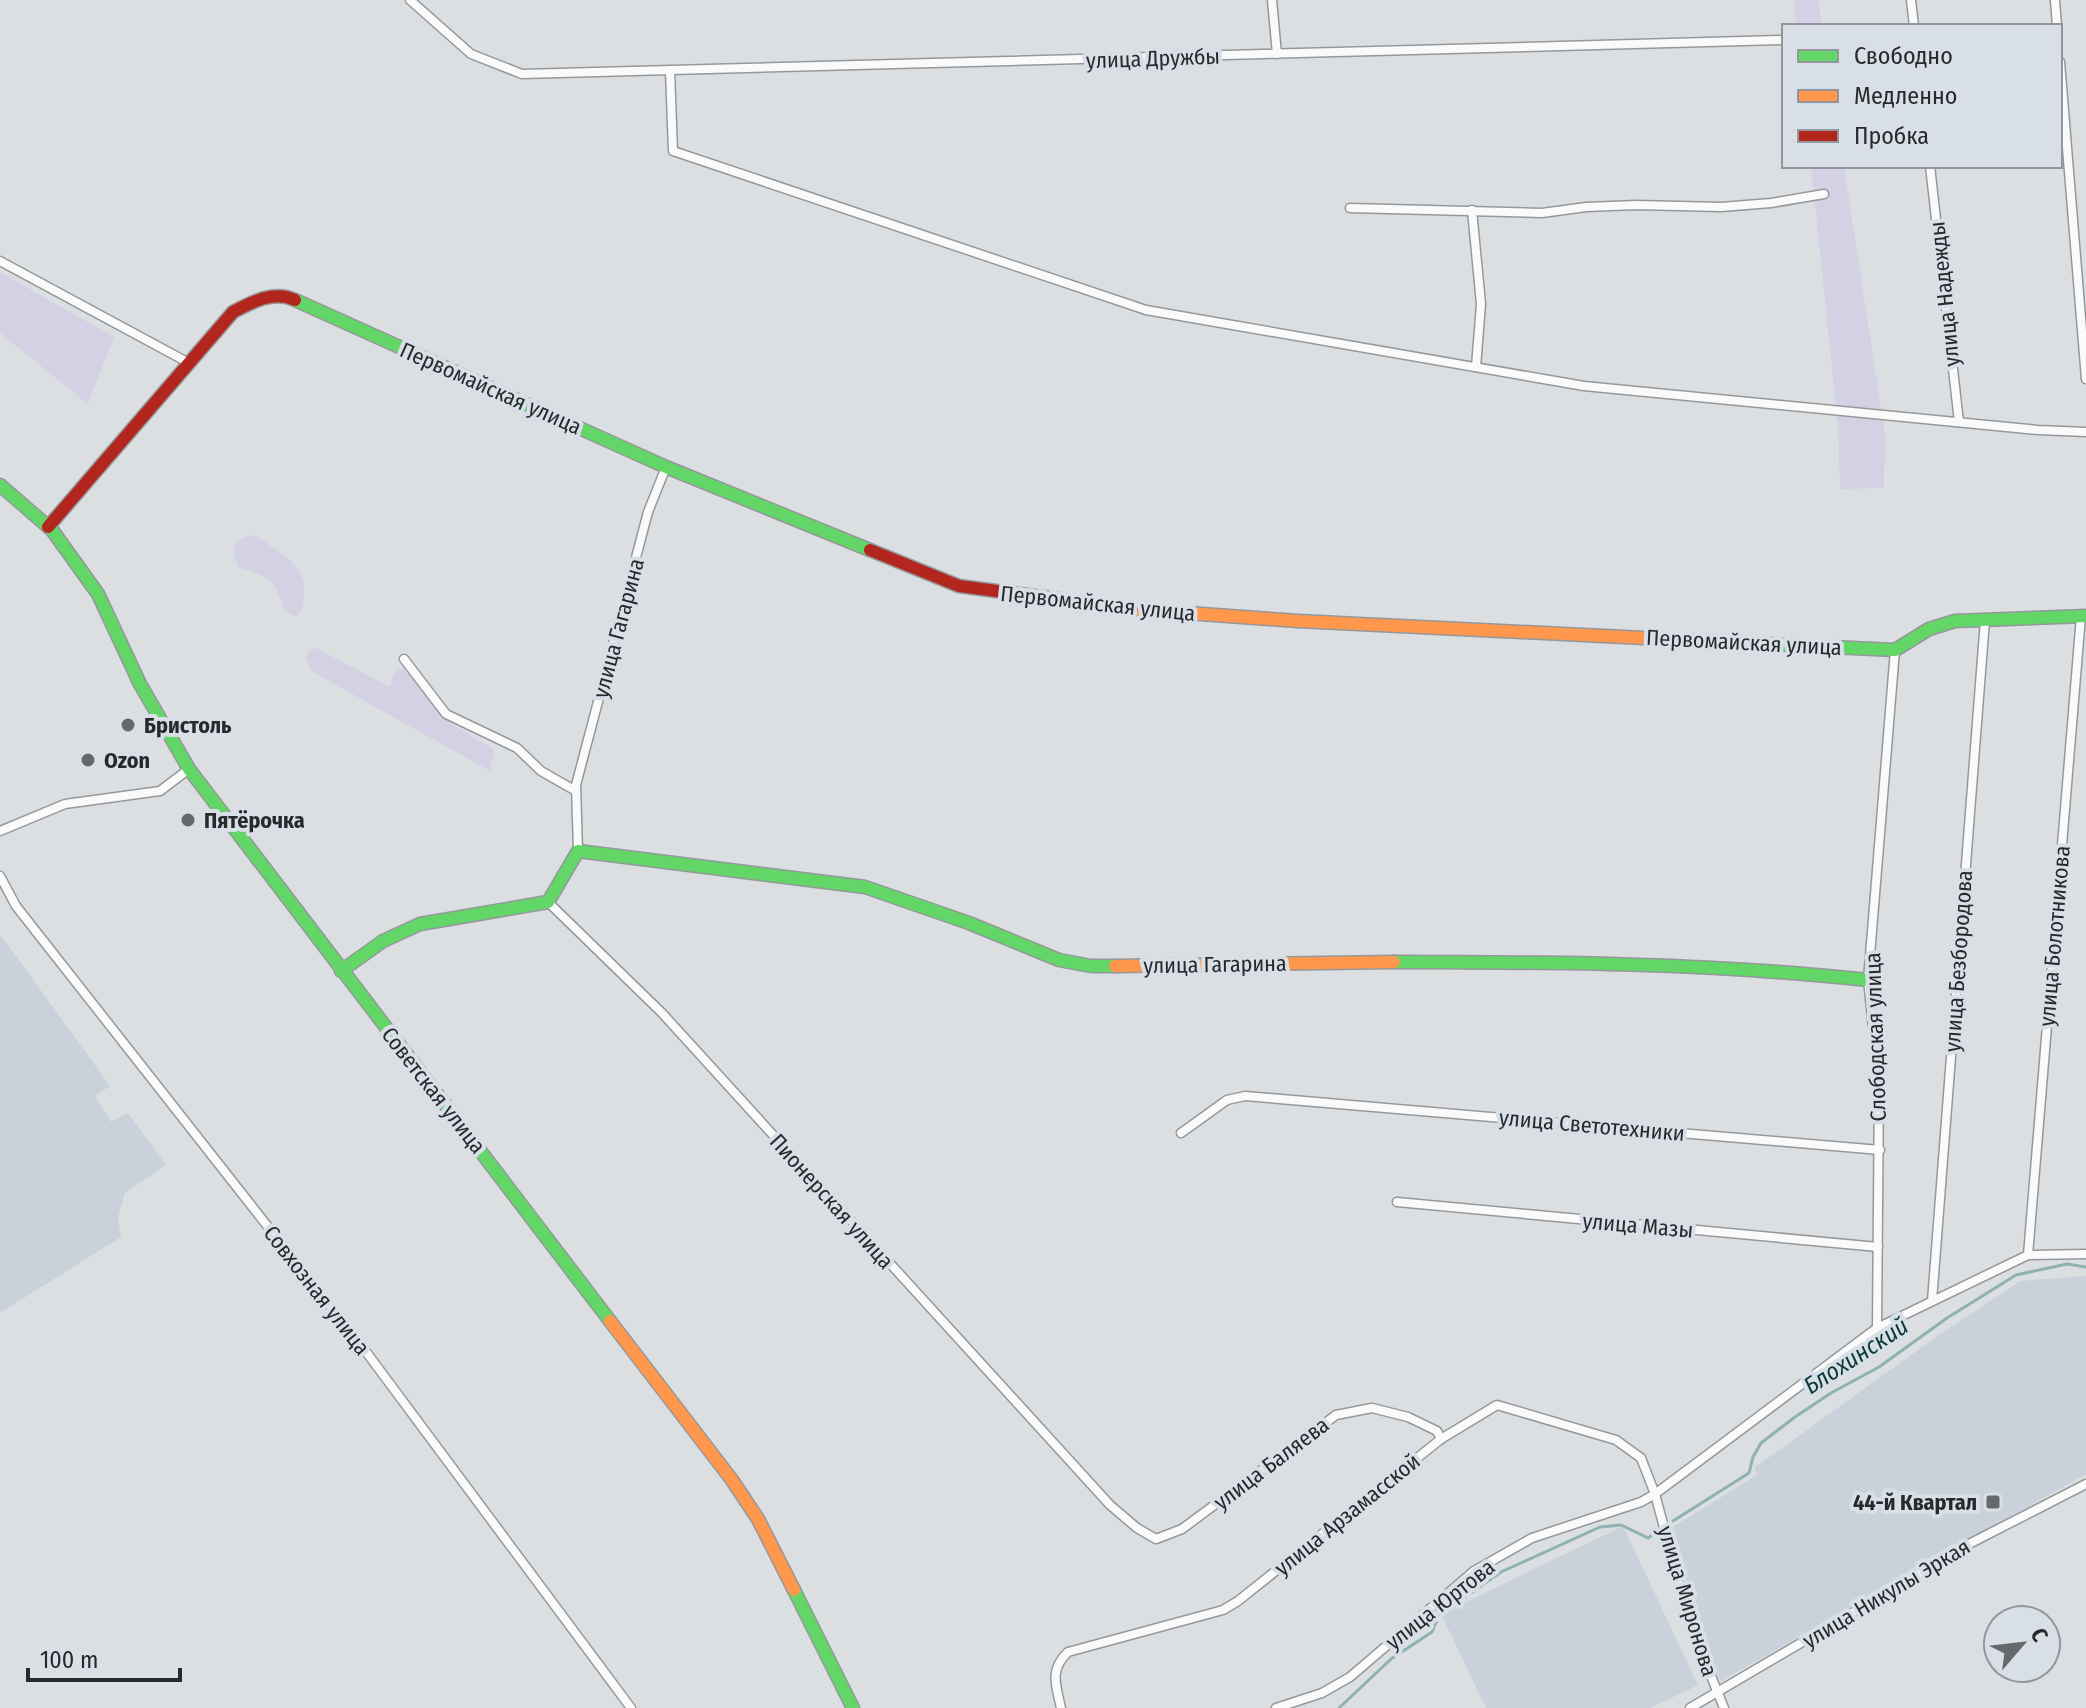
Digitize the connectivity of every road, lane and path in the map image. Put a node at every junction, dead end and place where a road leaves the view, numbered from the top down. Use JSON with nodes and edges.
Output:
{"nodes":[{"id":1,"x":410,"y":0,"type":"edge"},
{"id":2,"x":1272,"y":0,"type":"edge"},
{"id":3,"x":1911,"y":0,"type":"edge"},
{"id":4,"x":2055,"y":0,"type":"edge"},
{"id":5,"x":1914,"y":24,"type":"edge"},
{"id":6,"x":2057,"y":24,"type":"edge"},
{"id":7,"x":1782,"y":40,"type":"edge"},
{"id":8,"x":1277,"y":54,"type":"junction"},
{"id":9,"x":670,"y":71,"type":"junction"},
{"id":10,"x":2062,"y":86,"type":"edge"},
{"id":11,"x":1930,"y":168,"type":"edge"},
{"id":12,"x":1824,"y":194,"type":"dead end"},
{"id":13,"x":1350,"y":208,"type":"dead end"},
{"id":14,"x":1472,"y":210,"type":"junction"},
{"id":15,"x":0,"y":261,"type":"edge"},
{"id":16,"x":189,"y":363,"type":"junction"},
{"id":17,"x":1476,"y":367,"type":"junction"},
{"id":18,"x":2086,"y":379,"type":"edge"},
{"id":19,"x":1959,"y":422,"type":"junction"},
{"id":20,"x":2086,"y":432,"type":"edge"},
{"id":21,"x":666,"y":467,"type":"junction"},
{"id":22,"x":0,"y":485,"type":"edge"},
{"id":23,"x":48,"y":527,"type":"junction"},
{"id":24,"x":2083,"y":616,"type":"edge"},
{"id":25,"x":1985,"y":620,"type":"junction"},
{"id":26,"x":1895,"y":650,"type":"junction"},
{"id":27,"x":404,"y":659,"type":"dead end"},
{"id":28,"x":189,"y":769,"type":"junction"},
{"id":29,"x":576,"y":791,"type":"junction"},
{"id":30,"x":0,"y":831,"type":"edge"},
{"id":31,"x":578,"y":851,"type":"junction"},
{"id":32,"x":0,"y":876,"type":"edge"},
{"id":33,"x":548,"y":902,"type":"junction"},
{"id":34,"x":341,"y":971,"type":"junction"},
{"id":35,"x":1868,"y":980,"type":"junction"},
{"id":36,"x":1181,"y":1133,"type":"dead end"},
{"id":37,"x":1880,"y":1150,"type":"junction"},
{"id":38,"x":1397,"y":1202,"type":"dead end"},
{"id":39,"x":1878,"y":1247,"type":"junction"},
{"id":40,"x":2086,"y":1254,"type":"edge"},
{"id":41,"x":2028,"y":1255,"type":"junction"},
{"id":42,"x":1932,"y":1301,"type":"junction"},
{"id":43,"x":1877,"y":1328,"type":"junction"},
{"id":44,"x":1441,"y":1439,"type":"junction"},
{"id":45,"x":2086,"y":1484,"type":"edge"},
{"id":46,"x":1655,"y":1494,"type":"junction"},
{"id":47,"x":1110,"y":1505,"type":"joint"},
{"id":48,"x":1717,"y":1693,"type":"junction"},
{"id":49,"x":631,"y":1708,"type":"edge"},
{"id":50,"x":853,"y":1708,"type":"edge"},
{"id":51,"x":1061,"y":1708,"type":"edge"},
{"id":52,"x":1276,"y":1708,"type":"edge"},
{"id":53,"x":1690,"y":1708,"type":"edge"},
{"id":54,"x":1724,"y":1708,"type":"edge"}],
"edges":[{"from":1,"to":9,"type":"street","name":"улица Дружбы"},
{"from":2,"to":8,"type":"street"},
{"from":3,"to":5,"type":"street"},
{"from":4,"to":6,"type":"street"},
{"from":7,"to":8,"type":"street","name":"улица Дружбы"},
{"from":8,"to":9,"type":"street","name":"улица Дружбы"},
{"from":9,"to":17,"type":"street"},
{"from":10,"to":18,"type":"street"},
{"from":11,"to":19,"type":"street","name":"улица Надежды"},
{"from":12,"to":14,"type":"street"},
{"from":13,"to":14,"type":"street"},
{"from":14,"to":17,"type":"street"},
{"from":15,"to":16,"type":"street"},
{"from":16,"to":21,"type":"street","name":"Первомайская улица"},
{"from":16,"to":23,"type":"street","name":"Первомайская улица"},
{"from":17,"to":19,"type":"street"},
{"from":19,"to":20,"type":"street"},
{"from":21,"to":26,"type":"street","name":"Первомайская улица"},
{"from":21,"to":29,"type":"street","name":"улица Гагарина"},
{"from":22,"to":23,"type":"street","name":"Советская улица"},
{"from":23,"to":28,"type":"street","name":"Советская улица"},
{"from":24,"to":25,"type":"street"},
{"from":24,"to":41,"type":"street","name":"улица Болотникова"},
{"from":25,"to":26,"type":"street"},
{"from":25,"to":42,"type":"street","name":"улица Безбородова"},
{"from":26,"to":35,"type":"street","name":"Слободская улица"},
{"from":27,"to":29,"type":"street"},
{"from":28,"to":30,"type":"street"},
{"from":28,"to":34,"type":"street","name":"Советская улица"},
{"from":29,"to":31,"type":"street","name":"улица Гагарина"},
{"from":31,"to":33,"type":"street"},
{"from":31,"to":35,"type":"street","name":"улица Гагарина"},
{"from":32,"to":49,"type":"street","name":"Совхозная улица"},
{"from":33,"to":34,"type":"street"},
{"from":33,"to":47,"type":"street","name":"Пионерская улица"},
{"from":34,"to":50,"type":"street","name":"Советская улица"},
{"from":35,"to":37,"type":"street","name":"Слободская улица"},
{"from":36,"to":37,"type":"street","name":"улица Светотехники"},
{"from":37,"to":39,"type":"street","name":"Слободская улица"},
{"from":38,"to":39,"type":"street","name":"улица Мазы"},
{"from":39,"to":43,"type":"street","name":"Слободская улица"},
{"from":40,"to":41,"type":"street"},
{"from":41,"to":42,"type":"street","name":"улица Юртова"},
{"from":42,"to":43,"type":"street","name":"улица Юртова"},
{"from":43,"to":46,"type":"street","name":"улица Юртова"},
{"from":44,"to":46,"type":"street","name":"улица Арзамасской"},
{"from":44,"to":47,"type":"street","name":"улица Баляева"},
{"from":44,"to":51,"type":"street","name":"улица Арзамасской"},
{"from":45,"to":48,"type":"street","name":"улица Никулы Эркая"},
{"from":46,"to":48,"type":"street","name":"улица Миронова"},
{"from":46,"to":52,"type":"street","name":"улица Юртова"},
{"from":48,"to":53,"type":"street","name":"улица Никулы Эркая"},
{"from":48,"to":54,"type":"street","name":"улица Миронова"}]}
